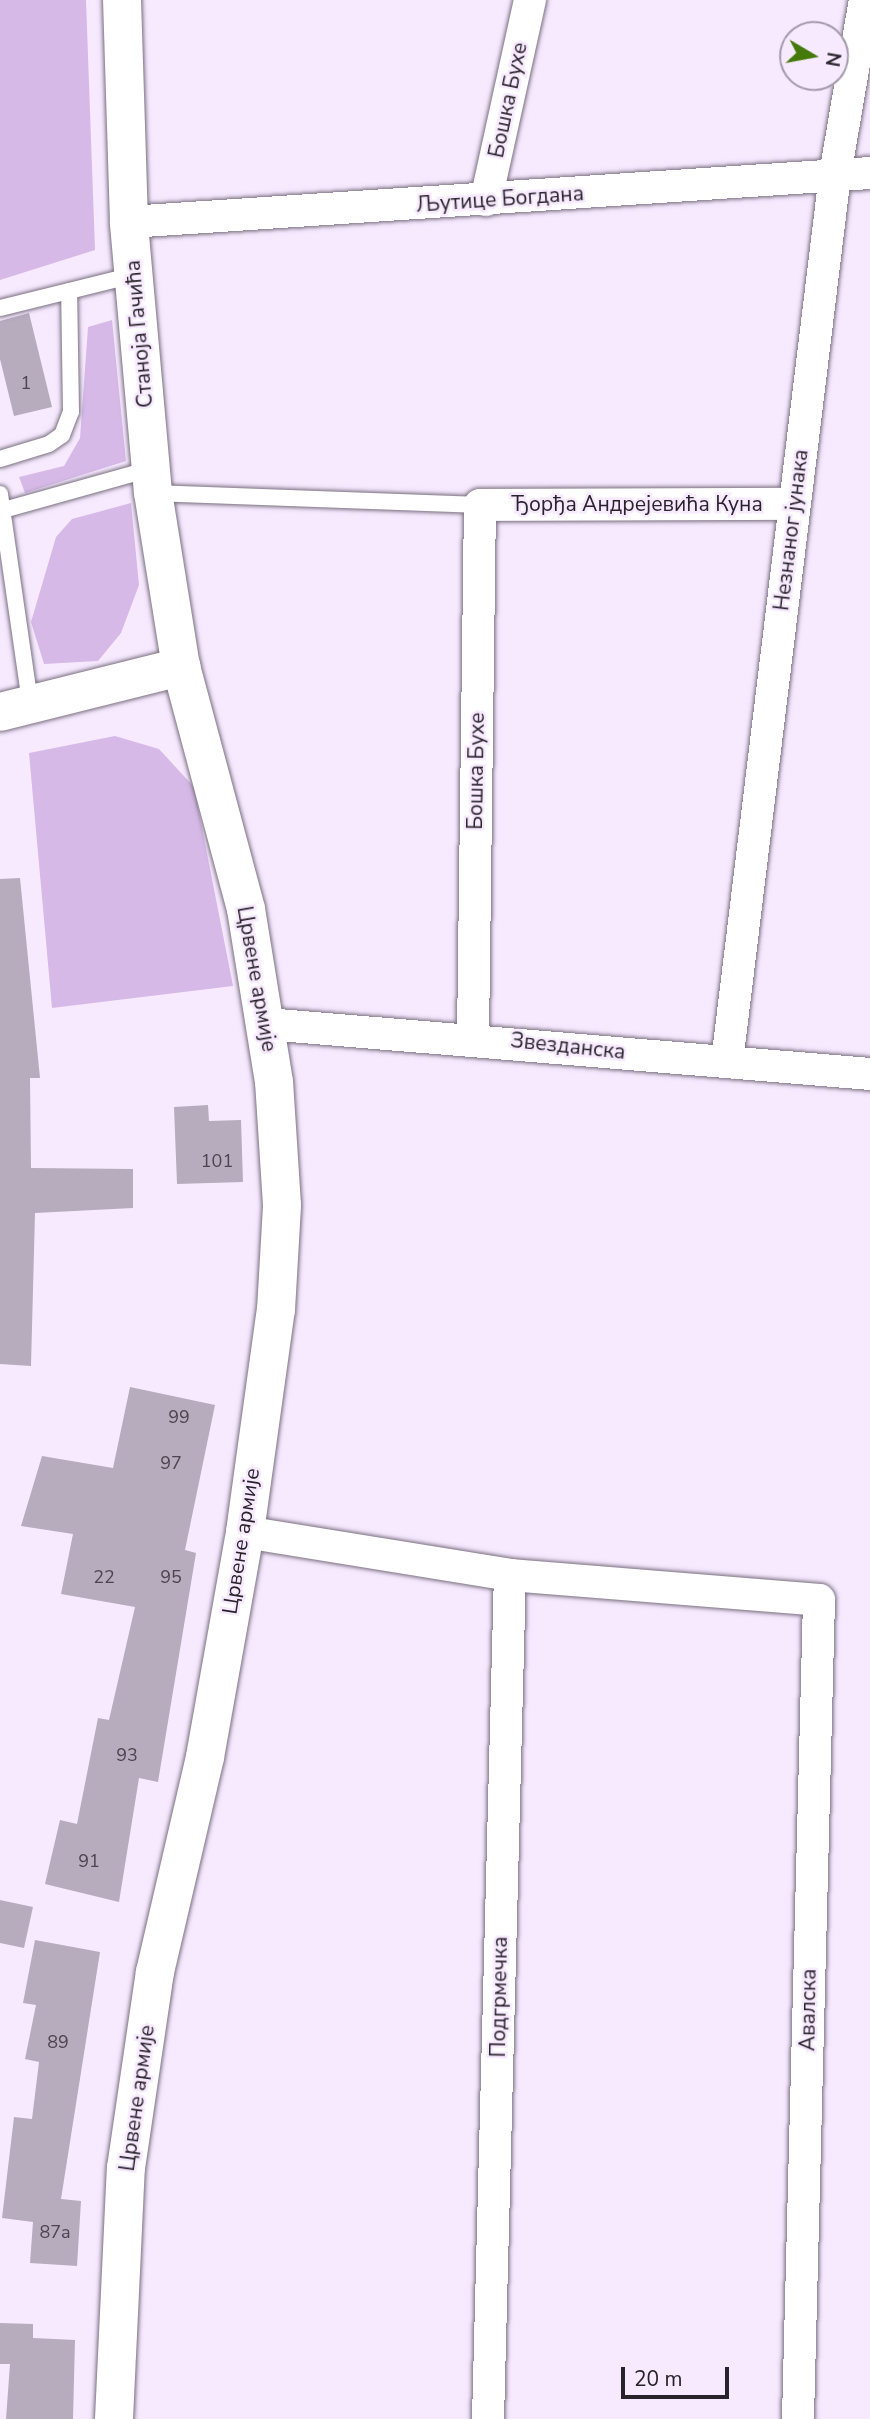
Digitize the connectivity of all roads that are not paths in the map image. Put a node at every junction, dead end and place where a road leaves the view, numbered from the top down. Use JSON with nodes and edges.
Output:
{"nodes":[{"id":1,"x":122,"y":0,"type":"edge"},
{"id":2,"x":530,"y":0,"type":"edge"},
{"id":3,"x":866,"y":0,"type":"edge"},
{"id":4,"x":870,"y":173,"type":"edge"},
{"id":5,"x":835,"y":175,"type":"junction"},
{"id":6,"x":486,"y":200,"type":"junction"},
{"id":7,"x":130,"y":222,"type":"junction"},
{"id":8,"x":134,"y":274,"type":"junction"},
{"id":9,"x":69,"y":290,"type":"junction"},
{"id":10,"x":0,"y":308,"type":"edge"},
{"id":11,"x":0,"y":459,"type":"edge"},
{"id":12,"x":151,"y":481,"type":"junction"},
{"id":13,"x":794,"y":504,"type":"junction"},
{"id":14,"x":1,"y":505,"type":"edge"},
{"id":15,"x":480,"y":505,"type":"junction"},
{"id":16,"x":181,"y":667,"type":"junction"},
{"id":17,"x":15,"y":707,"type":"edge"},
{"id":18,"x":266,"y":1024,"type":"junction"},
{"id":19,"x":472,"y":1037,"type":"junction"},
{"id":20,"x":727,"y":1062,"type":"junction"},
{"id":21,"x":870,"y":1074,"type":"edge"},
{"id":22,"x":245,"y":1532,"type":"junction"},
{"id":23,"x":510,"y":1575,"type":"junction"},
{"id":24,"x":114,"y":2419,"type":"edge"},
{"id":25,"x":488,"y":2419,"type":"edge"},
{"id":26,"x":798,"y":2419,"type":"edge"}],
"edges":[{"from":1,"to":7,"type":"main road","name":"Станоја Гачића"},
{"from":2,"to":6,"type":"street","name":"Бошка Бухе"},
{"from":3,"to":5,"type":"street","name":"Незнаног јунака"},
{"from":4,"to":5,"type":"street","name":"Љутице Богдана"},
{"from":5,"to":6,"type":"street","name":"Љутице Богдана"},
{"from":5,"to":13,"type":"street","name":"Незнаног јунака"},
{"from":6,"to":7,"type":"street","name":"Љутице Богдана"},
{"from":7,"to":8,"type":"main road","name":"Станоја Гачића"},
{"from":8,"to":9,"type":"lane"},
{"from":8,"to":12,"type":"main road","name":"Станоја Гачића"},
{"from":9,"to":10,"type":"lane"},
{"from":9,"to":11,"type":"lane"},
{"from":12,"to":14,"type":"lane"},
{"from":12,"to":15,"type":"lane"},
{"from":12,"to":16,"type":"main road","name":"Станоја Гачића"},
{"from":13,"to":15,"type":"street","name":"Ђорђа Андрејевића Куна"},
{"from":13,"to":20,"type":"street","name":"Незнаног јунака"},
{"from":14,"to":17,"type":"lane"},
{"from":15,"to":19,"type":"street","name":"Бошка Бухе"},
{"from":16,"to":17,"type":"main road"},
{"from":16,"to":18,"type":"main road","name":"Црвене армије"},
{"from":18,"to":19,"type":"street","name":"Звезданска"},
{"from":18,"to":22,"type":"main road","name":"Црвене армије"},
{"from":19,"to":20,"type":"street","name":"Звезданска"},
{"from":20,"to":21,"type":"street","name":"Звезданска"},
{"from":22,"to":23,"type":"street"},
{"from":22,"to":24,"type":"main road","name":"Црвене армије"},
{"from":23,"to":25,"type":"street","name":"Подгрмечка"},
{"from":23,"to":26,"type":"street","name":"Авалска"}]}
